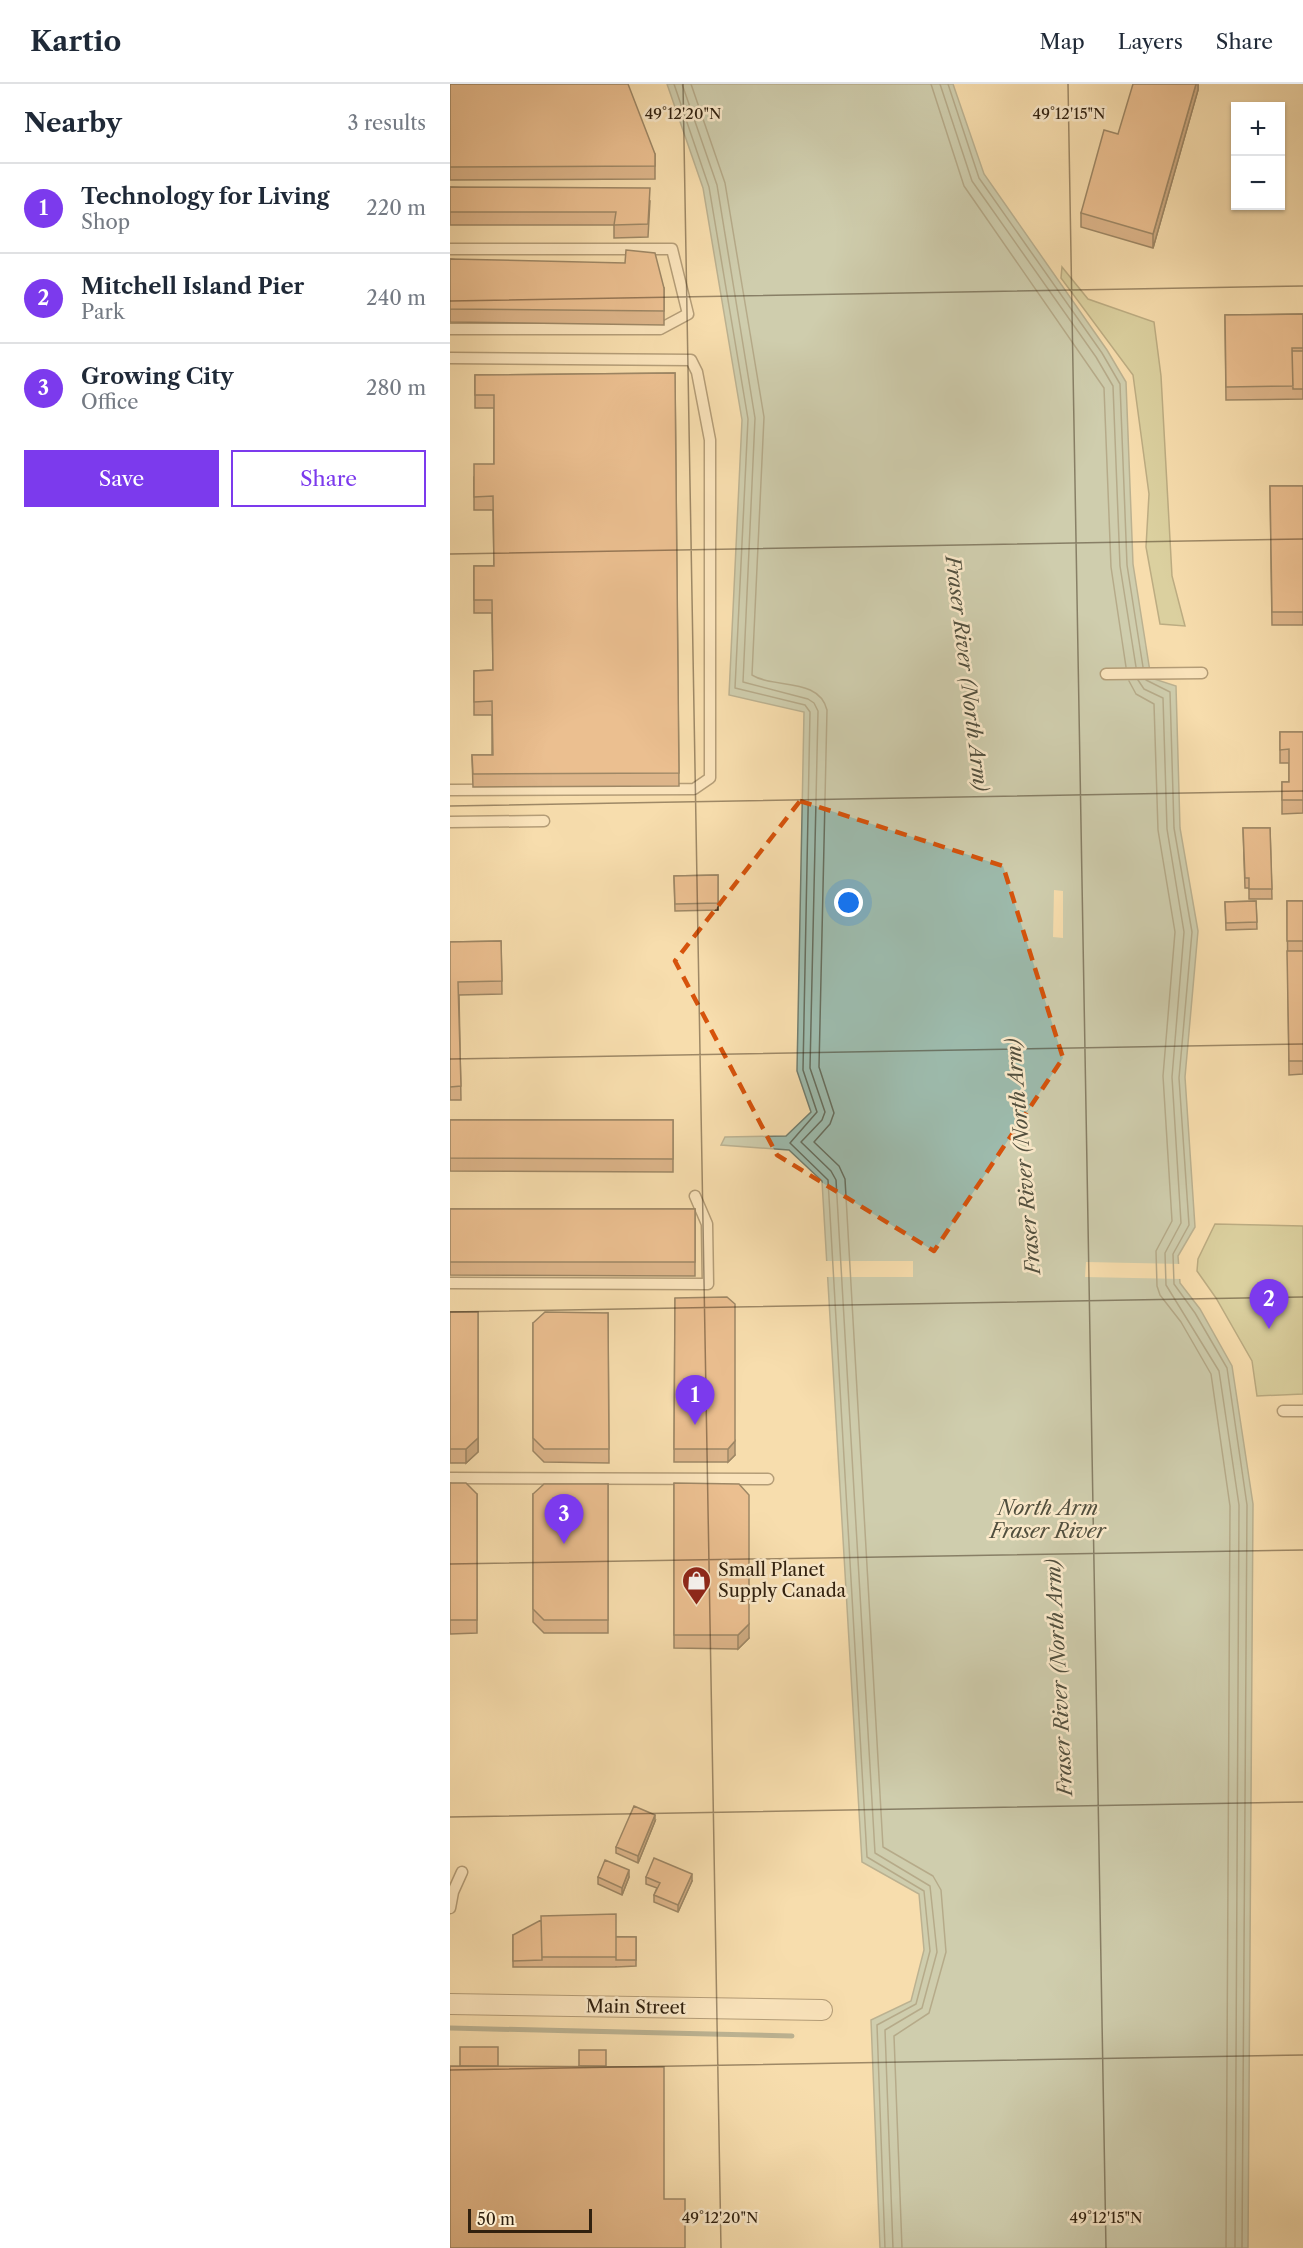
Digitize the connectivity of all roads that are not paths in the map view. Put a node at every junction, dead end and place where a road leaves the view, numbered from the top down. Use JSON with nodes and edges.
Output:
{"nodes":[{"id":1,"x":450,"y":249,"type":"edge"},
{"id":2,"x":450,"y":329,"type":"edge"},
{"id":3,"x":450,"y":358,"type":"edge"},
{"id":4,"x":1202,"y":673,"type":"dead end"},
{"id":5,"x":1106,"y":674,"type":"dead end"},
{"id":6,"x":450,"y":790,"type":"edge"},
{"id":7,"x":450,"y":822,"type":"edge"},
{"id":8,"x":544,"y":822,"type":"dead end"},
{"id":9,"x":694,"y":1196,"type":"dead end"},
{"id":10,"x":450,"y":1283,"type":"edge"},
{"id":11,"x":1283,"y":1411,"type":"dead end"},
{"id":12,"x":1303,"y":1411,"type":"edge"},
{"id":13,"x":450,"y":1478,"type":"edge"},
{"id":14,"x":768,"y":1479,"type":"dead end"},
{"id":15,"x":462,"y":1872,"type":"dead end"},
{"id":16,"x":450,"y":1908,"type":"edge"},
{"id":17,"x":450,"y":2004,"type":"edge"},
{"id":18,"x":822,"y":2010,"type":"dead end"}],
"edges":[{"from":1,"to":2,"type":"lane"},
{"from":3,"to":6,"type":"lane"},
{"from":4,"to":5,"type":"lane"},
{"from":7,"to":8,"type":"lane"},
{"from":9,"to":10,"type":"lane"},
{"from":11,"to":12,"type":"lane"},
{"from":13,"to":14,"type":"lane"},
{"from":15,"to":16,"type":"lane"},
{"from":17,"to":18,"type":"street","name":"Main Street"}]}
